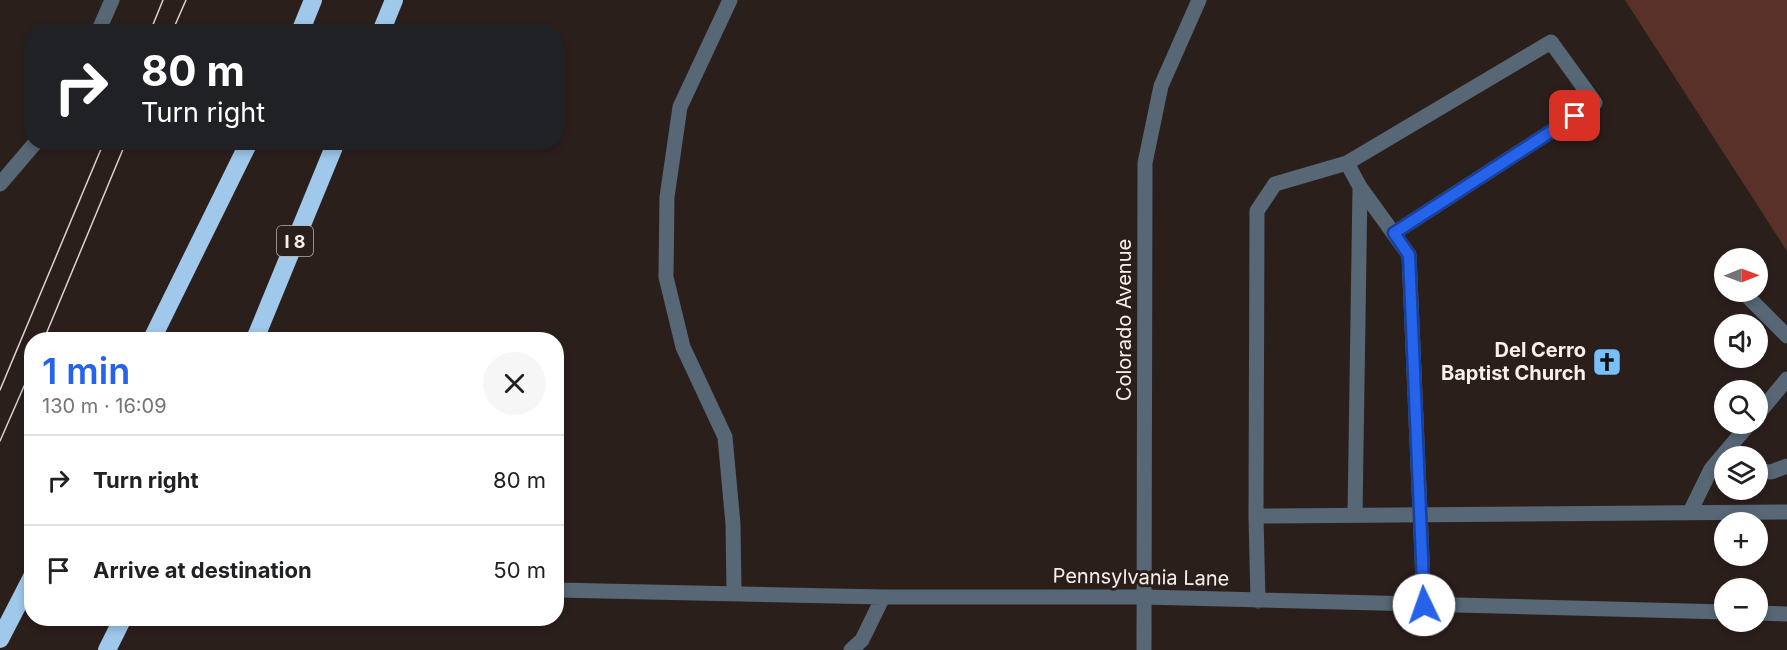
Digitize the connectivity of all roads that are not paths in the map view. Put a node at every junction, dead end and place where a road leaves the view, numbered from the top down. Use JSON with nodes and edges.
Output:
{"nodes":[{"id":1,"x":112,"y":0,"type":"edge"},
{"id":2,"x":313,"y":0,"type":"edge"},
{"id":3,"x":394,"y":0,"type":"edge"},
{"id":4,"x":730,"y":0,"type":"edge"},
{"id":5,"x":1199,"y":0,"type":"edge"},
{"id":6,"x":102,"y":24,"type":"edge"},
{"id":7,"x":303,"y":24,"type":"edge"},
{"id":8,"x":384,"y":24,"type":"edge"},
{"id":9,"x":29,"y":150,"type":"edge"},
{"id":10,"x":245,"y":150,"type":"edge"},
{"id":11,"x":333,"y":150,"type":"edge"},
{"id":12,"x":1347,"y":163,"type":"junction"},
{"id":13,"x":0,"y":184,"type":"edge"},
{"id":14,"x":1360,"y":187,"type":"junction"},
{"id":15,"x":1394,"y":233,"type":"junction"},
{"id":16,"x":1753,"y":302,"type":"edge"},
{"id":17,"x":155,"y":332,"type":"edge"},
{"id":18,"x":258,"y":332,"type":"edge"},
{"id":19,"x":1787,"y":336,"type":"edge"},
{"id":20,"x":1787,"y":379,"type":"edge"},
{"id":21,"x":1768,"y":402,"type":"edge"},
{"id":22,"x":1787,"y":466,"type":"edge"},
{"id":23,"x":1768,"y":472,"type":"edge"},
{"id":24,"x":1714,"y":475,"type":"edge"},
{"id":25,"x":1690,"y":512,"type":"junction"},
{"id":26,"x":1787,"y":512,"type":"edge"},
{"id":27,"x":1420,"y":514,"type":"junction"},
{"id":28,"x":1355,"y":515,"type":"junction"},
{"id":29,"x":1256,"y":516,"type":"junction"},
{"id":30,"x":564,"y":590,"type":"edge"},
{"id":31,"x":24,"y":592,"type":"edge"},
{"id":32,"x":734,"y":592,"type":"junction"},
{"id":33,"x":883,"y":597,"type":"junction"},
{"id":34,"x":1144,"y":597,"type":"junction"},
{"id":35,"x":1258,"y":601,"type":"junction"},
{"id":36,"x":1424,"y":605,"type":"junction"},
{"id":37,"x":1714,"y":612,"type":"edge"},
{"id":38,"x":1768,"y":613,"type":"edge"},
{"id":39,"x":1787,"y":614,"type":"edge"},
{"id":40,"x":120,"y":626,"type":"edge"},
{"id":41,"x":121,"y":626,"type":"edge"},
{"id":42,"x":0,"y":639,"type":"edge"},
{"id":43,"x":107,"y":650,"type":"edge"},
{"id":44,"x":111,"y":650,"type":"edge"},
{"id":45,"x":851,"y":650,"type":"edge"},
{"id":46,"x":1144,"y":650,"type":"edge"}],
"edges":[{"from":1,"to":6,"type":"street"},
{"from":2,"to":7,"type":"highway"},
{"from":3,"to":8,"type":"highway"},
{"from":4,"to":32,"type":"street"},
{"from":5,"to":34,"type":"street","name":"Colorado Avenue"},
{"from":9,"to":13,"type":"street"},
{"from":10,"to":17,"type":"highway"},
{"from":11,"to":18,"type":"highway","number":"I 8"},
{"from":12,"to":14,"type":"street"},
{"from":12,"to":15,"type":"street"},
{"from":12,"to":29,"type":"street"},
{"from":14,"to":15,"type":"street"},
{"from":14,"to":28,"type":"street"},
{"from":15,"to":27,"type":"street"},
{"from":16,"to":19,"type":"street"},
{"from":20,"to":21,"type":"street"},
{"from":22,"to":23,"type":"street"},
{"from":24,"to":25,"type":"street"},
{"from":25,"to":26,"type":"street"},
{"from":25,"to":27,"type":"street"},
{"from":27,"to":28,"type":"street"},
{"from":27,"to":36,"type":"street"},
{"from":28,"to":29,"type":"street"},
{"from":29,"to":35,"type":"street"},
{"from":30,"to":32,"type":"street","name":"Pennsylvania Lane"},
{"from":31,"to":42,"type":"highway"},
{"from":32,"to":33,"type":"street","name":"Pennsylvania Lane"},
{"from":33,"to":34,"type":"street","name":"Pennsylvania Lane"},
{"from":33,"to":45,"type":"street"},
{"from":34,"to":35,"type":"street","name":"Pennsylvania Lane"},
{"from":34,"to":46,"type":"street","name":"Colorado Avenue"},
{"from":35,"to":36,"type":"street","name":"Pennsylvania Lane"},
{"from":36,"to":37,"type":"street","name":"Pennsylvania Lane"},
{"from":38,"to":39,"type":"street"},
{"from":40,"to":43,"type":"highway"},
{"from":41,"to":44,"type":"highway"}]}
